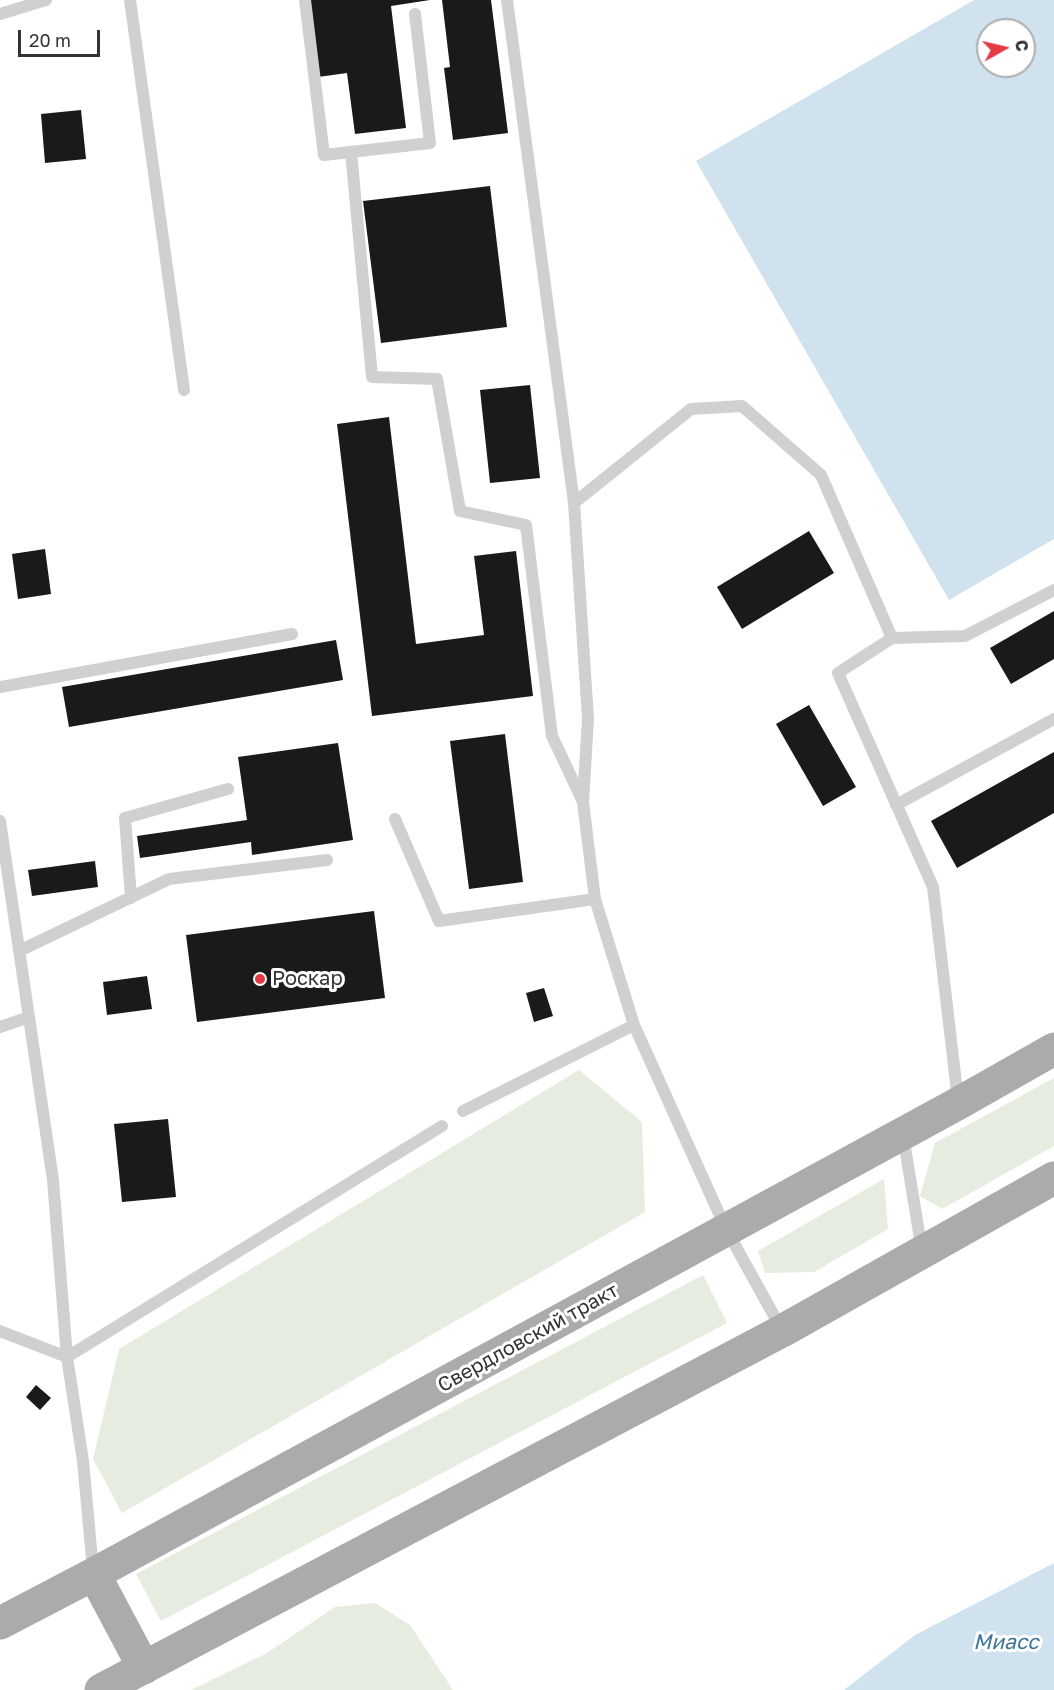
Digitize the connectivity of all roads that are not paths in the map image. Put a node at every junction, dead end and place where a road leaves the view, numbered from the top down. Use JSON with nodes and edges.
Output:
{"nodes":[{"id":1,"x":46,"y":0,"type":"edge"},
{"id":2,"x":130,"y":0,"type":"edge"},
{"id":3,"x":304,"y":0,"type":"edge"},
{"id":4,"x":507,"y":0,"type":"edge"},
{"id":5,"x":0,"y":14,"type":"edge"},
{"id":6,"x":415,"y":14,"type":"dead end"},
{"id":7,"x":351,"y":152,"type":"junction"},
{"id":8,"x":184,"y":390,"type":"dead end"},
{"id":9,"x":574,"y":503,"type":"junction"},
{"id":10,"x":1054,"y":590,"type":"edge"},
{"id":11,"x":292,"y":634,"type":"dead end"},
{"id":12,"x":892,"y":638,"type":"junction"},
{"id":13,"x":0,"y":687,"type":"edge"},
{"id":14,"x":1054,"y":719,"type":"edge"},
{"id":15,"x":228,"y":789,"type":"dead end"},
{"id":16,"x":583,"y":802,"type":"junction"},
{"id":17,"x":896,"y":805,"type":"junction"},
{"id":18,"x":395,"y":819,"type":"dead end"},
{"id":19,"x":0,"y":822,"type":"edge"},
{"id":20,"x":327,"y":860,"type":"dead end"},
{"id":21,"x":131,"y":898,"type":"junction"},
{"id":22,"x":595,"y":899,"type":"junction"},
{"id":23,"x":19,"y":951,"type":"junction"},
{"id":24,"x":29,"y":1017,"type":"junction"},
{"id":25,"x":634,"y":1025,"type":"junction"},
{"id":26,"x":0,"y":1027,"type":"edge"},
{"id":27,"x":1054,"y":1049,"type":"edge"},
{"id":28,"x":959,"y":1103,"type":"junction"},
{"id":29,"x":464,"y":1111,"type":"dead end"},
{"id":30,"x":442,"y":1126,"type":"dead end"},
{"id":31,"x":903,"y":1133,"type":"junction"},
{"id":32,"x":1054,"y":1178,"type":"edge"},
{"id":33,"x":726,"y":1230,"type":"junction"},
{"id":34,"x":922,"y":1252,"type":"junction"},
{"id":35,"x":0,"y":1331,"type":"edge"},
{"id":36,"x":782,"y":1331,"type":"junction"},
{"id":37,"x":68,"y":1357,"type":"junction"},
{"id":38,"x":94,"y":1574,"type":"junction"},
{"id":39,"x":0,"y":1623,"type":"edge"},
{"id":40,"x":144,"y":1668,"type":"junction"},
{"id":41,"x":101,"y":1690,"type":"edge"}],
"edges":[{"from":1,"to":5,"type":"lane"},
{"from":2,"to":8,"type":"lane"},
{"from":3,"to":7,"type":"lane"},
{"from":4,"to":9,"type":"lane"},
{"from":6,"to":7,"type":"lane"},
{"from":7,"to":16,"type":"lane"},
{"from":9,"to":12,"type":"lane"},
{"from":9,"to":16,"type":"lane"},
{"from":10,"to":12,"type":"lane"},
{"from":11,"to":13,"type":"lane"},
{"from":12,"to":17,"type":"lane"},
{"from":14,"to":17,"type":"lane"},
{"from":15,"to":21,"type":"lane"},
{"from":16,"to":22,"type":"lane"},
{"from":17,"to":28,"type":"lane"},
{"from":18,"to":22,"type":"lane"},
{"from":19,"to":23,"type":"lane"},
{"from":20,"to":21,"type":"lane"},
{"from":21,"to":23,"type":"lane"},
{"from":22,"to":25,"type":"lane"},
{"from":23,"to":24,"type":"lane"},
{"from":24,"to":26,"type":"lane"},
{"from":24,"to":37,"type":"lane"},
{"from":25,"to":29,"type":"lane"},
{"from":25,"to":33,"type":"lane"},
{"from":27,"to":28,"type":"main road","name":"Свердловский тракт"},
{"from":28,"to":31,"type":"main road","name":"Свердловский тракт"},
{"from":30,"to":37,"type":"lane"},
{"from":31,"to":33,"type":"main road","name":"Свердловский тракт"},
{"from":31,"to":34,"type":"lane"},
{"from":32,"to":34,"type":"main road"},
{"from":33,"to":36,"type":"lane"},
{"from":33,"to":38,"type":"main road","name":"Свердловский тракт"},
{"from":34,"to":36,"type":"main road"},
{"from":35,"to":37,"type":"lane"},
{"from":36,"to":40,"type":"main road"},
{"from":37,"to":38,"type":"lane"},
{"from":38,"to":39,"type":"main road","name":"Свердловский тракт"},
{"from":38,"to":40,"type":"main road"},
{"from":40,"to":41,"type":"main road"}]}
